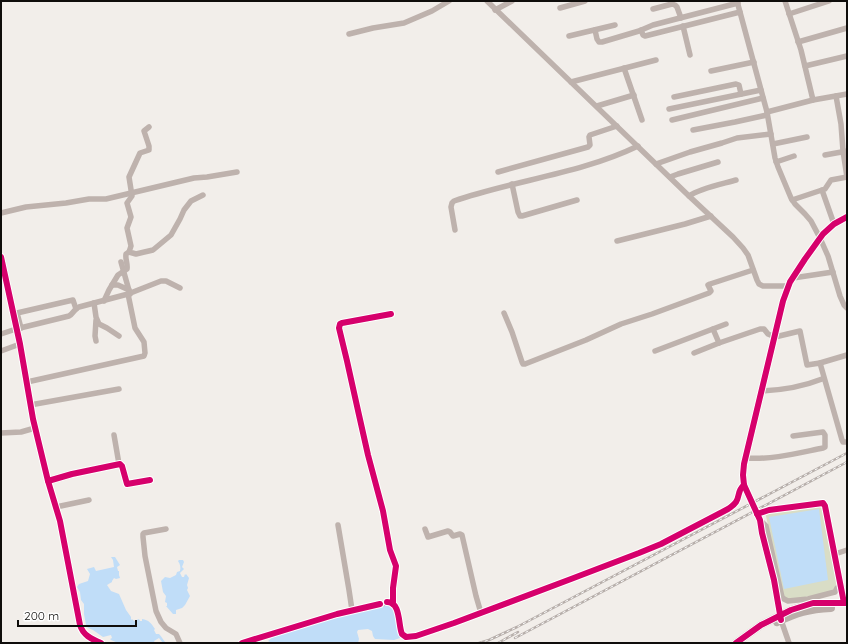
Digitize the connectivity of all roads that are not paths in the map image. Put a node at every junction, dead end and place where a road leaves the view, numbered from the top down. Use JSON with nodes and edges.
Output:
{"nodes":[{"id":1,"x":449,"y":1,"type":"edge"},
{"id":2,"x":487,"y":1,"type":"edge"},
{"id":3,"x":512,"y":1,"type":"edge"},
{"id":4,"x":585,"y":1,"type":"edge"},
{"id":5,"x":785,"y":1,"type":"edge"},
{"id":6,"x":829,"y":1,"type":"edge"},
{"id":7,"x":737,"y":2,"type":"edge"},
{"id":8,"x":560,"y":8,"type":"dead end"},
{"id":9,"x":653,"y":9,"type":"dead end"},
{"id":10,"x":496,"y":10,"type":"junction"},
{"id":11,"x":740,"y":12,"type":"junction"},
{"id":12,"x":789,"y":14,"type":"junction"},
{"id":13,"x":680,"y":18,"type":"junction"},
{"id":14,"x":615,"y":25,"type":"dead end"},
{"id":15,"x":683,"y":26,"type":"junction"},
{"id":16,"x":847,"y":28,"type":"edge"},
{"id":17,"x":595,"y":30,"type":"junction"},
{"id":18,"x":641,"y":30,"type":"junction"},
{"id":19,"x":348,"y":34,"type":"dead end"},
{"id":20,"x":569,"y":36,"type":"dead end"},
{"id":21,"x":798,"y":42,"type":"junction"},
{"id":22,"x":690,"y":55,"type":"dead end"},
{"id":23,"x":847,"y":56,"type":"edge"},
{"id":24,"x":656,"y":60,"type":"dead end"},
{"id":25,"x":754,"y":62,"type":"junction"},
{"id":26,"x":805,"y":66,"type":"junction"},
{"id":27,"x":624,"y":68,"type":"junction"},
{"id":28,"x":711,"y":71,"type":"dead end"},
{"id":29,"x":571,"y":82,"type":"junction"},
{"id":30,"x":761,"y":90,"type":"junction"},
{"id":31,"x":741,"y":94,"type":"junction"},
{"id":32,"x":847,"y":94,"type":"edge"},
{"id":33,"x":634,"y":96,"type":"junction"},
{"id":34,"x":836,"y":96,"type":"junction"},
{"id":35,"x":674,"y":97,"type":"dead end"},
{"id":36,"x":763,"y":98,"type":"junction"},
{"id":37,"x":814,"y":100,"type":"junction"},
{"id":38,"x":597,"y":106,"type":"junction"},
{"id":39,"x":669,"y":109,"type":"dead end"},
{"id":40,"x":767,"y":113,"type":"junction"},
{"id":41,"x":642,"y":120,"type":"dead end"},
{"id":42,"x":672,"y":120,"type":"dead end"},
{"id":43,"x":844,"y":123,"type":"edge"},
{"id":44,"x":617,"y":126,"type":"junction"},
{"id":45,"x":149,"y":127,"type":"dead end"},
{"id":46,"x":693,"y":130,"type":"dead end"},
{"id":47,"x":771,"y":134,"type":"junction"},
{"id":48,"x":807,"y":137,"type":"dead end"},
{"id":49,"x":773,"y":144,"type":"junction"},
{"id":50,"x":638,"y":146,"type":"junction"},
{"id":51,"x":845,"y":151,"type":"edge"},
{"id":52,"x":825,"y":155,"type":"dead end"},
{"id":53,"x":794,"y":156,"type":"dead end"},
{"id":54,"x":718,"y":162,"type":"dead end"},
{"id":55,"x":776,"y":162,"type":"junction"},
{"id":56,"x":656,"y":164,"type":"junction"},
{"id":57,"x":237,"y":172,"type":"dead end"},
{"id":58,"x":498,"y":172,"type":"dead end"},
{"id":59,"x":670,"y":177,"type":"junction"},
{"id":60,"x":847,"y":177,"type":"edge"},
{"id":61,"x":736,"y":180,"type":"dead end"},
{"id":62,"x":512,"y":184,"type":"junction"},
{"id":63,"x":822,"y":190,"type":"junction"},
{"id":64,"x":131,"y":193,"type":"junction"},
{"id":65,"x":203,"y":195,"type":"dead end"},
{"id":66,"x":689,"y":196,"type":"junction"},
{"id":67,"x":576,"y":200,"type":"dead end"},
{"id":68,"x":792,"y":200,"type":"junction"},
{"id":69,"x":1,"y":213,"type":"edge"},
{"id":70,"x":847,"y":217,"type":"edge"},
{"id":71,"x":715,"y":219,"type":"junction"},
{"id":72,"x":834,"y":224,"type":"junction"},
{"id":73,"x":455,"y":230,"type":"dead end"},
{"id":74,"x":820,"y":238,"type":"junction"},
{"id":75,"x":617,"y":241,"type":"dead end"},
{"id":76,"x":129,"y":252,"type":"junction"},
{"id":77,"x":1,"y":257,"type":"edge"},
{"id":78,"x":120,"y":262,"type":"dead end"},
{"id":79,"x":753,"y":270,"type":"junction"},
{"id":80,"x":124,"y":272,"type":"junction"},
{"id":81,"x":833,"y":272,"type":"junction"},
{"id":82,"x":793,"y":278,"type":"junction"},
{"id":83,"x":112,"y":285,"type":"junction"},
{"id":84,"x":788,"y":286,"type":"junction"},
{"id":85,"x":180,"y":288,"type":"dead end"},
{"id":86,"x":129,"y":293,"type":"junction"},
{"id":87,"x":104,"y":300,"type":"junction"},
{"id":88,"x":94,"y":303,"type":"junction"},
{"id":89,"x":847,"y":308,"type":"edge"},
{"id":90,"x":76,"y":309,"type":"junction"},
{"id":91,"x":504,"y":313,"type":"dead end"},
{"id":92,"x":391,"y":314,"type":"dead end"},
{"id":93,"x":96,"y":317,"type":"junction"},
{"id":94,"x":726,"y":324,"type":"dead end"},
{"id":95,"x":18,"y":329,"type":"junction"},
{"id":96,"x":712,"y":329,"type":"junction"},
{"id":97,"x":1,"y":334,"type":"edge"},
{"id":98,"x":119,"y":336,"type":"dead end"},
{"id":99,"x":774,"y":337,"type":"junction"},
{"id":100,"x":96,"y":341,"type":"dead end"},
{"id":101,"x":719,"y":343,"type":"junction"},
{"id":102,"x":20,"y":344,"type":"junction"},
{"id":103,"x":1,"y":351,"type":"edge"},
{"id":104,"x":655,"y":352,"type":"dead end"},
{"id":105,"x":694,"y":353,"type":"dead end"},
{"id":106,"x":847,"y":355,"type":"edge"},
{"id":107,"x":820,"y":363,"type":"junction"},
{"id":108,"x":822,"y":379,"type":"dead end"},
{"id":109,"x":27,"y":382,"type":"junction"},
{"id":110,"x":119,"y":389,"type":"dead end"},
{"id":111,"x":762,"y":391,"type":"junction"},
{"id":112,"x":30,"y":405,"type":"junction"},
{"id":113,"x":35,"y":428,"type":"junction"},
{"id":114,"x":1,"y":433,"type":"edge"},
{"id":115,"x":114,"y":435,"type":"dead end"},
{"id":116,"x":793,"y":436,"type":"dead end"},
{"id":117,"x":847,"y":442,"type":"edge"},
{"id":118,"x":746,"y":458,"type":"junction"},
{"id":119,"x":118,"y":464,"type":"junction"},
{"id":120,"x":150,"y":480,"type":"dead end"},
{"id":121,"x":48,"y":481,"type":"junction"},
{"id":122,"x":744,"y":485,"type":"junction"},
{"id":123,"x":89,"y":500,"type":"dead end"},
{"id":124,"x":56,"y":508,"type":"junction"},
{"id":125,"x":758,"y":517,"type":"junction"},
{"id":126,"x":338,"y":526,"type":"dead end"},
{"id":127,"x":166,"y":529,"type":"dead end"},
{"id":128,"x":425,"y":529,"type":"dead end"},
{"id":129,"x":847,"y":550,"type":"edge"},
{"id":130,"x":835,"y":554,"type":"junction"},
{"id":131,"x":842,"y":587,"type":"junction"},
{"id":132,"x":394,"y":604,"type":"junction"},
{"id":133,"x":846,"y":605,"type":"edge"},
{"id":134,"x":352,"y":610,"type":"junction"},
{"id":135,"x":481,"y":613,"type":"junction"},
{"id":136,"x":781,"y":617,"type":"junction"},
{"id":137,"x":101,"y":643,"type":"edge"},
{"id":138,"x":180,"y":643,"type":"edge"},
{"id":139,"x":242,"y":643,"type":"edge"},
{"id":140,"x":736,"y":643,"type":"edge"},
{"id":141,"x":744,"y":643,"type":"edge"},
{"id":142,"x":790,"y":643,"type":"edge"}],
"edges":[{"from":1,"to":19,"type":"street"},
{"from":2,"to":10,"type":"street"},
{"from":3,"to":10,"type":"street"},
{"from":4,"to":8,"type":"street"},
{"from":5,"to":12,"type":"street"},
{"from":6,"to":12,"type":"street"},
{"from":7,"to":11,"type":"street"},
{"from":7,"to":13,"type":"street"},
{"from":9,"to":13,"type":"street"},
{"from":10,"to":29,"type":"street"},
{"from":11,"to":15,"type":"street"},
{"from":11,"to":25,"type":"street"},
{"from":12,"to":21,"type":"street"},
{"from":13,"to":18,"type":"street"},
{"from":14,"to":17,"type":"street"},
{"from":15,"to":18,"type":"street"},
{"from":15,"to":22,"type":"street"},
{"from":16,"to":21,"type":"street"},
{"from":17,"to":18,"type":"street"},
{"from":17,"to":20,"type":"street"},
{"from":21,"to":26,"type":"street"},
{"from":23,"to":26,"type":"street"},
{"from":24,"to":27,"type":"street"},
{"from":25,"to":28,"type":"street"},
{"from":25,"to":30,"type":"street"},
{"from":26,"to":37,"type":"street"},
{"from":27,"to":29,"type":"street"},
{"from":27,"to":33,"type":"street"},
{"from":29,"to":38,"type":"street"},
{"from":30,"to":31,"type":"street"},
{"from":30,"to":36,"type":"street"},
{"from":31,"to":35,"type":"street"},
{"from":31,"to":39,"type":"street"},
{"from":32,"to":34,"type":"street"},
{"from":33,"to":38,"type":"street"},
{"from":33,"to":41,"type":"street"},
{"from":34,"to":37,"type":"street"},
{"from":34,"to":43,"type":"street"},
{"from":36,"to":40,"type":"street"},
{"from":36,"to":42,"type":"street"},
{"from":37,"to":40,"type":"street"},
{"from":38,"to":44,"type":"street"},
{"from":40,"to":46,"type":"street"},
{"from":40,"to":47,"type":"street"},
{"from":43,"to":51,"type":"street"},
{"from":44,"to":50,"type":"street"},
{"from":44,"to":58,"type":"street"},
{"from":45,"to":64,"type":"street"},
{"from":47,"to":49,"type":"street"},
{"from":47,"to":56,"type":"street"},
{"from":48,"to":49,"type":"street"},
{"from":49,"to":55,"type":"street"},
{"from":50,"to":56,"type":"street"},
{"from":50,"to":62,"type":"street"},
{"from":51,"to":52,"type":"street"},
{"from":51,"to":60,"type":"street"},
{"from":53,"to":55,"type":"street"},
{"from":54,"to":59,"type":"street"},
{"from":55,"to":68,"type":"street"},
{"from":56,"to":59,"type":"street"},
{"from":57,"to":64,"type":"street"},
{"from":59,"to":66,"type":"street"},
{"from":60,"to":63,"type":"street"},
{"from":61,"to":66,"type":"street"},
{"from":62,"to":67,"type":"street"},
{"from":62,"to":73,"type":"street"},
{"from":63,"to":68,"type":"street"},
{"from":63,"to":72,"type":"street"},
{"from":64,"to":69,"type":"street"},
{"from":64,"to":76,"type":"street"},
{"from":65,"to":76,"type":"street"},
{"from":66,"to":71,"type":"street"},
{"from":68,"to":74,"type":"street"},
{"from":70,"to":72,"type":"main road"},
{"from":71,"to":75,"type":"street"},
{"from":71,"to":79,"type":"street"},
{"from":72,"to":74,"type":"main road"},
{"from":74,"to":81,"type":"street"},
{"from":74,"to":82,"type":"main road"},
{"from":76,"to":80,"type":"street"},
{"from":77,"to":95,"type":"street"},
{"from":78,"to":80,"type":"street"},
{"from":79,"to":84,"type":"street"},
{"from":79,"to":91,"type":"street"},
{"from":80,"to":83,"type":"street"},
{"from":80,"to":86,"type":"street"},
{"from":81,"to":82,"type":"street"},
{"from":81,"to":89,"type":"street"},
{"from":82,"to":84,"type":"main road"},
{"from":83,"to":86,"type":"street"},
{"from":83,"to":87,"type":"street"},
{"from":84,"to":99,"type":"main road"},
{"from":85,"to":86,"type":"street"},
{"from":86,"to":87,"type":"street"},
{"from":86,"to":109,"type":"street"},
{"from":87,"to":88,"type":"street"},
{"from":88,"to":90,"type":"street"},
{"from":88,"to":93,"type":"street"},
{"from":90,"to":95,"type":"street"},
{"from":90,"to":95,"type":"street"},
{"from":92,"to":132,"type":"street"},
{"from":93,"to":98,"type":"street"},
{"from":93,"to":100,"type":"street"},
{"from":94,"to":96,"type":"street"},
{"from":95,"to":97,"type":"street"},
{"from":95,"to":102,"type":"street"},
{"from":96,"to":101,"type":"street"},
{"from":96,"to":104,"type":"street"},
{"from":99,"to":101,"type":"street"},
{"from":99,"to":107,"type":"street"},
{"from":99,"to":111,"type":"main road"},
{"from":101,"to":105,"type":"street"},
{"from":102,"to":103,"type":"street"},
{"from":102,"to":109,"type":"street"},
{"from":106,"to":107,"type":"street"},
{"from":107,"to":117,"type":"street"},
{"from":108,"to":111,"type":"street"},
{"from":109,"to":112,"type":"street"},
{"from":110,"to":112,"type":"street"},
{"from":111,"to":118,"type":"main road"},
{"from":112,"to":113,"type":"street"},
{"from":113,"to":114,"type":"street"},
{"from":113,"to":121,"type":"street"},
{"from":115,"to":119,"type":"street"},
{"from":116,"to":118,"type":"street"},
{"from":118,"to":122,"type":"main road"},
{"from":119,"to":120,"type":"street"},
{"from":119,"to":121,"type":"street"},
{"from":121,"to":124,"type":"street"},
{"from":122,"to":125,"type":"main road"},
{"from":122,"to":135,"type":"street"},
{"from":123,"to":124,"type":"street"},
{"from":124,"to":137,"type":"street"},
{"from":125,"to":130,"type":"street"},
{"from":125,"to":131,"type":"street"},
{"from":125,"to":136,"type":"main road"},
{"from":126,"to":134,"type":"street"},
{"from":127,"to":138,"type":"street"},
{"from":128,"to":135,"type":"street"},
{"from":129,"to":130,"type":"street"},
{"from":130,"to":131,"type":"street"},
{"from":131,"to":133,"type":"street"},
{"from":132,"to":134,"type":"street"},
{"from":132,"to":135,"type":"street"},
{"from":133,"to":136,"type":"highway"},
{"from":134,"to":139,"type":"street"},
{"from":136,"to":140,"type":"highway"},
{"from":136,"to":141,"type":"highway"},
{"from":136,"to":142,"type":"street"}]}
